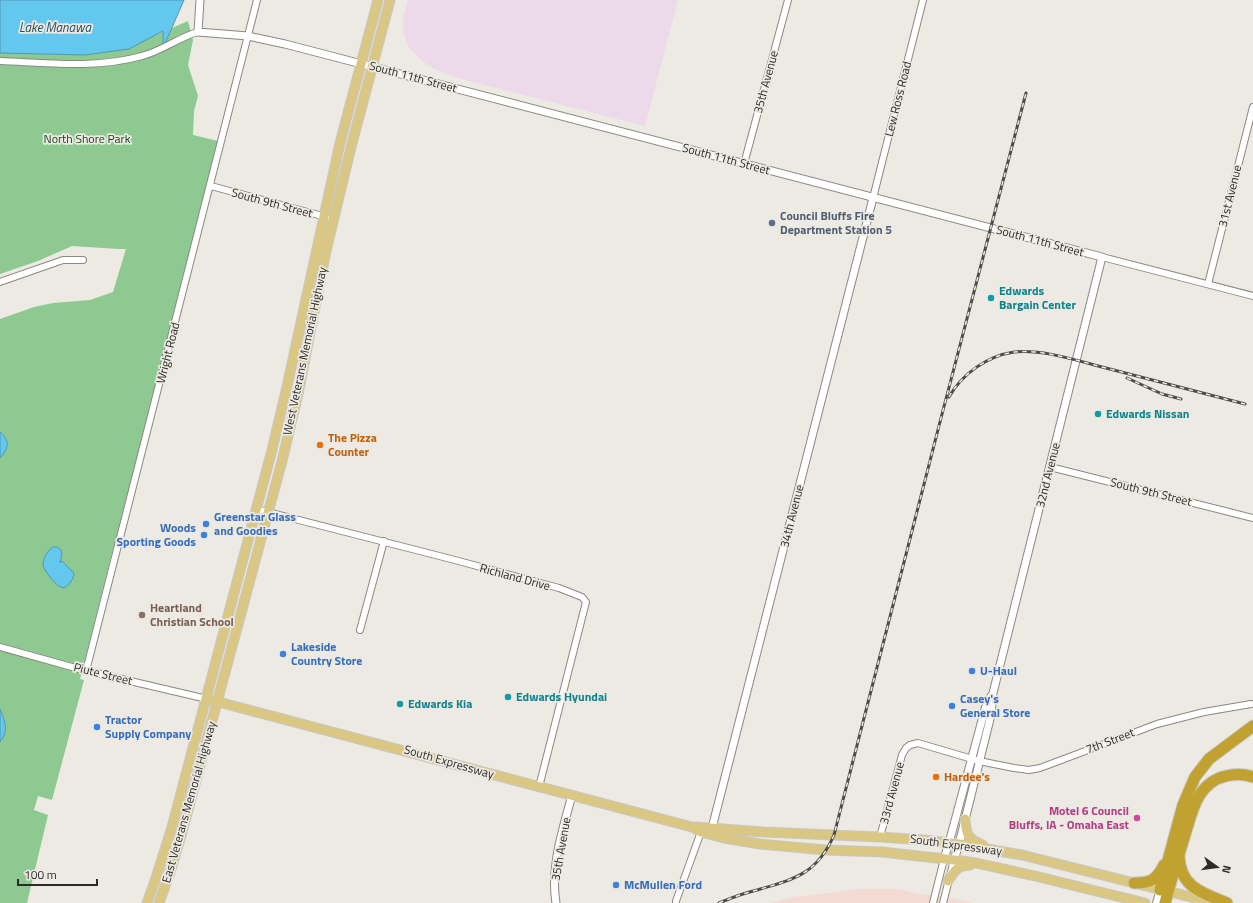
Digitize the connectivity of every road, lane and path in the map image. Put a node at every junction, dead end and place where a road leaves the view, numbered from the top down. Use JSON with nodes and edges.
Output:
{"nodes":[{"id":1,"x":200,"y":0,"type":"edge"},
{"id":2,"x":257,"y":0,"type":"edge"},
{"id":3,"x":378,"y":0,"type":"edge"},
{"id":4,"x":390,"y":0,"type":"edge"},
{"id":5,"x":788,"y":0,"type":"edge"},
{"id":6,"x":923,"y":0,"type":"edge"},
{"id":7,"x":198,"y":32,"type":"junction"},
{"id":8,"x":248,"y":36,"type":"junction"},
{"id":9,"x":0,"y":61,"type":"edge"},
{"id":10,"x":361,"y":63,"type":"junction"},
{"id":11,"x":372,"y":66,"type":"junction"},
{"id":12,"x":1253,"y":107,"type":"edge"},
{"id":13,"x":744,"y":164,"type":"junction"},
{"id":14,"x":211,"y":186,"type":"junction"},
{"id":15,"x":873,"y":198,"type":"junction"},
{"id":16,"x":323,"y":217,"type":"junction"},
{"id":17,"x":334,"y":219,"type":"junction"},
{"id":18,"x":1102,"y":257,"type":"junction"},
{"id":19,"x":83,"y":260,"type":"dead end"},
{"id":20,"x":0,"y":282,"type":"edge"},
{"id":21,"x":1208,"y":284,"type":"junction"},
{"id":22,"x":1253,"y":296,"type":"edge"},
{"id":23,"x":1050,"y":467,"type":"junction"},
{"id":24,"x":256,"y":509,"type":"junction"},
{"id":25,"x":268,"y":512,"type":"junction"},
{"id":26,"x":1253,"y":518,"type":"edge"},
{"id":27,"x":384,"y":541,"type":"junction"},
{"id":28,"x":360,"y":630,"type":"dead end"},
{"id":29,"x":0,"y":647,"type":"edge"},
{"id":30,"x":86,"y":671,"type":"junction"},
{"id":31,"x":993,"y":693,"type":"junction"},
{"id":32,"x":207,"y":699,"type":"junction"},
{"id":33,"x":218,"y":702,"type":"junction"},
{"id":34,"x":1251,"y":704,"type":"dead end"},
{"id":35,"x":1253,"y":726,"type":"edge"},
{"id":36,"x":972,"y":758,"type":"junction"},
{"id":37,"x":979,"y":760,"type":"junction"},
{"id":38,"x":1253,"y":777,"type":"edge"},
{"id":39,"x":539,"y":787,"type":"junction"},
{"id":40,"x":572,"y":795,"type":"junction"},
{"id":41,"x":965,"y":819,"type":"junction"},
{"id":42,"x":707,"y":830,"type":"junction"},
{"id":43,"x":880,"y":836,"type":"junction"},
{"id":44,"x":954,"y":843,"type":"junction"},
{"id":45,"x":995,"y":850,"type":"junction"},
{"id":46,"x":1175,"y":850,"type":"junction"},
{"id":47,"x":944,"y":858,"type":"junction"},
{"id":48,"x":954,"y":860,"type":"junction"},
{"id":49,"x":982,"y":865,"type":"junction"},
{"id":50,"x":948,"y":881,"type":"junction"},
{"id":51,"x":1134,"y":884,"type":"junction"},
{"id":52,"x":1164,"y":891,"type":"junction"},
{"id":53,"x":676,"y":901,"type":"dead end"},
{"id":54,"x":147,"y":903,"type":"edge"},
{"id":55,"x":159,"y":903,"type":"edge"},
{"id":56,"x":556,"y":903,"type":"edge"},
{"id":57,"x":933,"y":903,"type":"edge"},
{"id":58,"x":943,"y":903,"type":"edge"},
{"id":59,"x":1145,"y":903,"type":"edge"},
{"id":60,"x":1156,"y":903,"type":"edge"},
{"id":61,"x":1165,"y":903,"type":"edge"},
{"id":62,"x":1215,"y":903,"type":"edge"},
{"id":63,"x":1227,"y":903,"type":"edge"}],
"edges":[{"from":1,"to":7,"type":"street"},
{"from":2,"to":8,"type":"street","name":"Wright Road"},
{"from":3,"to":10,"type":"main road","name":"West Veterans Memorial Highway"},
{"from":4,"to":11,"type":"main road","name":"West Veterans Memorial Highway"},
{"from":5,"to":13,"type":"street","name":"35th Avenue"},
{"from":6,"to":15,"type":"street","name":"Lew Ross Road"},
{"from":7,"to":8,"type":"street","name":"South 11th Street"},
{"from":7,"to":9,"type":"street"},
{"from":8,"to":10,"type":"street","name":"South 11th Street"},
{"from":8,"to":14,"type":"street","name":"Wright Road"},
{"from":10,"to":11,"type":"street","name":"South 11th Street"},
{"from":10,"to":16,"type":"main road","name":"West Veterans Memorial Highway"},
{"from":11,"to":13,"type":"street","name":"South 11th Street"},
{"from":11,"to":17,"type":"main road","name":"West Veterans Memorial Highway"},
{"from":12,"to":21,"type":"street","name":"31st Avenue"},
{"from":13,"to":15,"type":"street","name":"South 11th Street"},
{"from":14,"to":16,"type":"street","name":"South 9th Street"},
{"from":14,"to":30,"type":"street","name":"Wright Road"},
{"from":15,"to":18,"type":"street","name":"South 11th Street"},
{"from":15,"to":42,"type":"street","name":"34th Avenue"},
{"from":16,"to":17,"type":"street","name":"South 9th Street"},
{"from":16,"to":24,"type":"main road","name":"West Veterans Memorial Highway"},
{"from":17,"to":25,"type":"main road","name":"West Veterans Memorial Highway"},
{"from":18,"to":21,"type":"street","name":"South 11th Street"},
{"from":18,"to":23,"type":"street","name":"32nd Avenue"},
{"from":19,"to":20,"type":"street"},
{"from":21,"to":22,"type":"street","name":"South 11th Street"},
{"from":23,"to":26,"type":"street","name":"South 9th Street"},
{"from":23,"to":31,"type":"street","name":"32nd Avenue"},
{"from":24,"to":25,"type":"street","name":"Richland Drive"},
{"from":24,"to":32,"type":"main road","name":"West Veterans Memorial Highway"},
{"from":25,"to":27,"type":"street","name":"Richland Drive"},
{"from":25,"to":33,"type":"main road","name":"West Veterans Memorial Highway"},
{"from":27,"to":28,"type":"street"},
{"from":27,"to":39,"type":"street","name":"Richland Drive"},
{"from":29,"to":30,"type":"street","name":"Piute Street"},
{"from":30,"to":32,"type":"street","name":"Piute Street"},
{"from":31,"to":36,"type":"street","name":"32nd Avenue"},
{"from":31,"to":37,"type":"street","name":"32nd Avenue"},
{"from":32,"to":33,"type":"main road","name":"South Expressway"},
{"from":32,"to":54,"type":"main road","name":"East Veterans Memorial Highway"},
{"from":33,"to":39,"type":"main road","name":"South Expressway"},
{"from":33,"to":55,"type":"main road","name":"East Veterans Memorial Highway"},
{"from":34,"to":37,"type":"street","name":"7th Street"},
{"from":35,"to":46,"type":"highway"},
{"from":36,"to":37,"type":"street","name":"7th Street"},
{"from":36,"to":43,"type":"street","name":"33rd Avenue"},
{"from":36,"to":44,"type":"street","name":"32nd Avenue"},
{"from":37,"to":41,"type":"street","name":"32nd Avenue"},
{"from":38,"to":46,"type":"highway"},
{"from":39,"to":40,"type":"main road","name":"South Expressway"},
{"from":40,"to":42,"type":"main road","name":"South Expressway"},
{"from":40,"to":56,"type":"street","name":"35th Avenue"},
{"from":41,"to":44,"type":"street","name":"32nd Avenue"},
{"from":41,"to":45,"type":"main road"},
{"from":42,"to":43,"type":"main road","name":"South Expressway"},
{"from":42,"to":47,"type":"main road","name":"South Expressway"},
{"from":42,"to":53,"type":"street"},
{"from":43,"to":44,"type":"main road","name":"South Expressway"},
{"from":44,"to":45,"type":"main road","name":"South Expressway"},
{"from":44,"to":47,"type":"street","name":"32nd Avenue"},
{"from":44,"to":48,"type":"street","name":"32nd Avenue"},
{"from":45,"to":51,"type":"main road","name":"South Expressway"},
{"from":46,"to":51,"type":"highway"},
{"from":46,"to":52,"type":"highway"},
{"from":46,"to":63,"type":"highway"},
{"from":47,"to":48,"type":"main road","name":"South Expressway"},
{"from":47,"to":57,"type":"street","name":"32nd Avenue"},
{"from":48,"to":49,"type":"main road","name":"South Expressway"},
{"from":48,"to":50,"type":"street","name":"32nd Avenue"},
{"from":49,"to":50,"type":"main road"},
{"from":49,"to":59,"type":"main road","name":"South Expressway"},
{"from":50,"to":58,"type":"street","name":"32nd Avenue"},
{"from":51,"to":52,"type":"main road","name":"South Expressway"},
{"from":52,"to":60,"type":"street"},
{"from":52,"to":61,"type":"highway"},
{"from":52,"to":62,"type":"main road","name":"South Expressway"}]}
